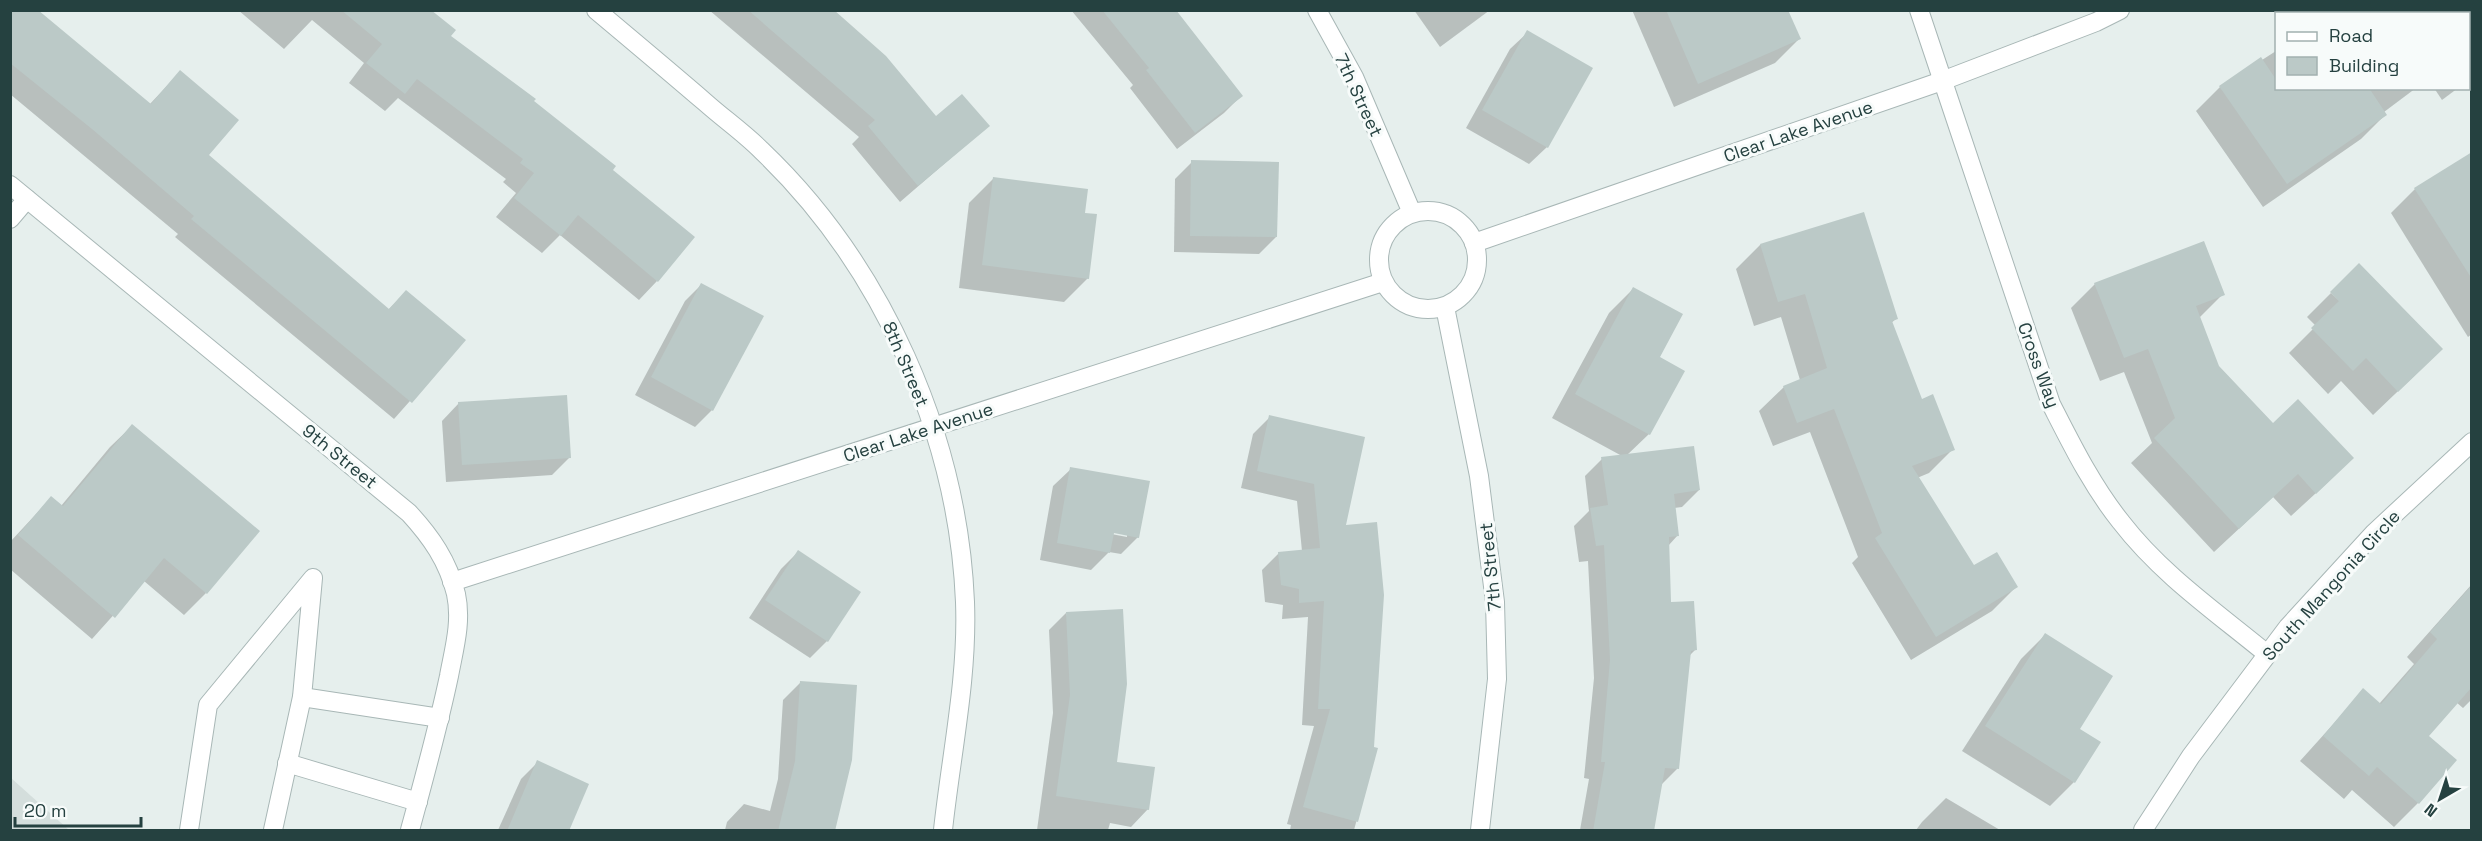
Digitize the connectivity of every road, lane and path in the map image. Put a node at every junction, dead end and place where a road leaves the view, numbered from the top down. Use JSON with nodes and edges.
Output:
{"nodes":[{"id":1,"x":596,"y":10,"type":"edge"},
{"id":2,"x":1317,"y":10,"type":"edge"},
{"id":3,"x":1919,"y":10,"type":"edge"},
{"id":4,"x":2120,"y":10,"type":"edge"},
{"id":5,"x":1942,"y":81,"type":"junction"},
{"id":6,"x":10,"y":185,"type":"edge"},
{"id":7,"x":27,"y":199,"type":"junction"},
{"id":8,"x":1412,"y":213,"type":"junction"},
{"id":9,"x":10,"y":219,"type":"edge"},
{"id":10,"x":1474,"y":243,"type":"junction"},
{"id":11,"x":1383,"y":282,"type":"junction"},
{"id":12,"x":1444,"y":307,"type":"junction"},
{"id":13,"x":932,"y":428,"type":"junction"},
{"id":14,"x":2472,"y":442,"type":"edge"},
{"id":15,"x":452,"y":582,"type":"junction"},
{"id":16,"x":2267,"y":654,"type":"junction"},
{"id":17,"x":302,"y":697,"type":"junction"},
{"id":18,"x":440,"y":718,"type":"junction"},
{"id":19,"x":287,"y":763,"type":"junction"},
{"id":20,"x":418,"y":801,"type":"junction"},
{"id":21,"x":189,"y":831,"type":"edge"},
{"id":22,"x":273,"y":831,"type":"edge"},
{"id":23,"x":410,"y":831,"type":"edge"},
{"id":24,"x":943,"y":831,"type":"edge"},
{"id":25,"x":1480,"y":831,"type":"edge"},
{"id":26,"x":2143,"y":831,"type":"edge"}],
"edges":[{"from":1,"to":13,"type":"street","name":"8th Street"},
{"from":2,"to":8,"type":"street","name":"7th Street"},
{"from":3,"to":5,"type":"street","name":"Cross Way"},
{"from":4,"to":5,"type":"street","name":"Clear Lake Avenue"},
{"from":5,"to":10,"type":"street","name":"Clear Lake Avenue"},
{"from":5,"to":16,"type":"street","name":"Cross Way"},
{"from":6,"to":7,"type":"street","name":"9th Street"},
{"from":7,"to":9,"type":"street"},
{"from":7,"to":15,"type":"street","name":"9th Street"},
{"from":8,"to":10,"type":"street"},
{"from":8,"to":11,"type":"street"},
{"from":10,"to":12,"type":"street"},
{"from":11,"to":12,"type":"street"},
{"from":11,"to":13,"type":"street","name":"Clear Lake Avenue"},
{"from":12,"to":25,"type":"street","name":"7th Street"},
{"from":13,"to":15,"type":"street","name":"Clear Lake Avenue"},
{"from":13,"to":24,"type":"street","name":"8th Street"},
{"from":14,"to":16,"type":"street","name":"South Mangonia Circle"},
{"from":15,"to":18,"type":"street","name":"9th Street"},
{"from":16,"to":26,"type":"street","name":"South Mangonia Circle"},
{"from":17,"to":18,"type":"street"},
{"from":17,"to":19,"type":"street"},
{"from":17,"to":21,"type":"street"},
{"from":18,"to":20,"type":"street","name":"9th Street"},
{"from":19,"to":20,"type":"street"},
{"from":19,"to":22,"type":"street"},
{"from":20,"to":23,"type":"street","name":"9th Street"}]}
